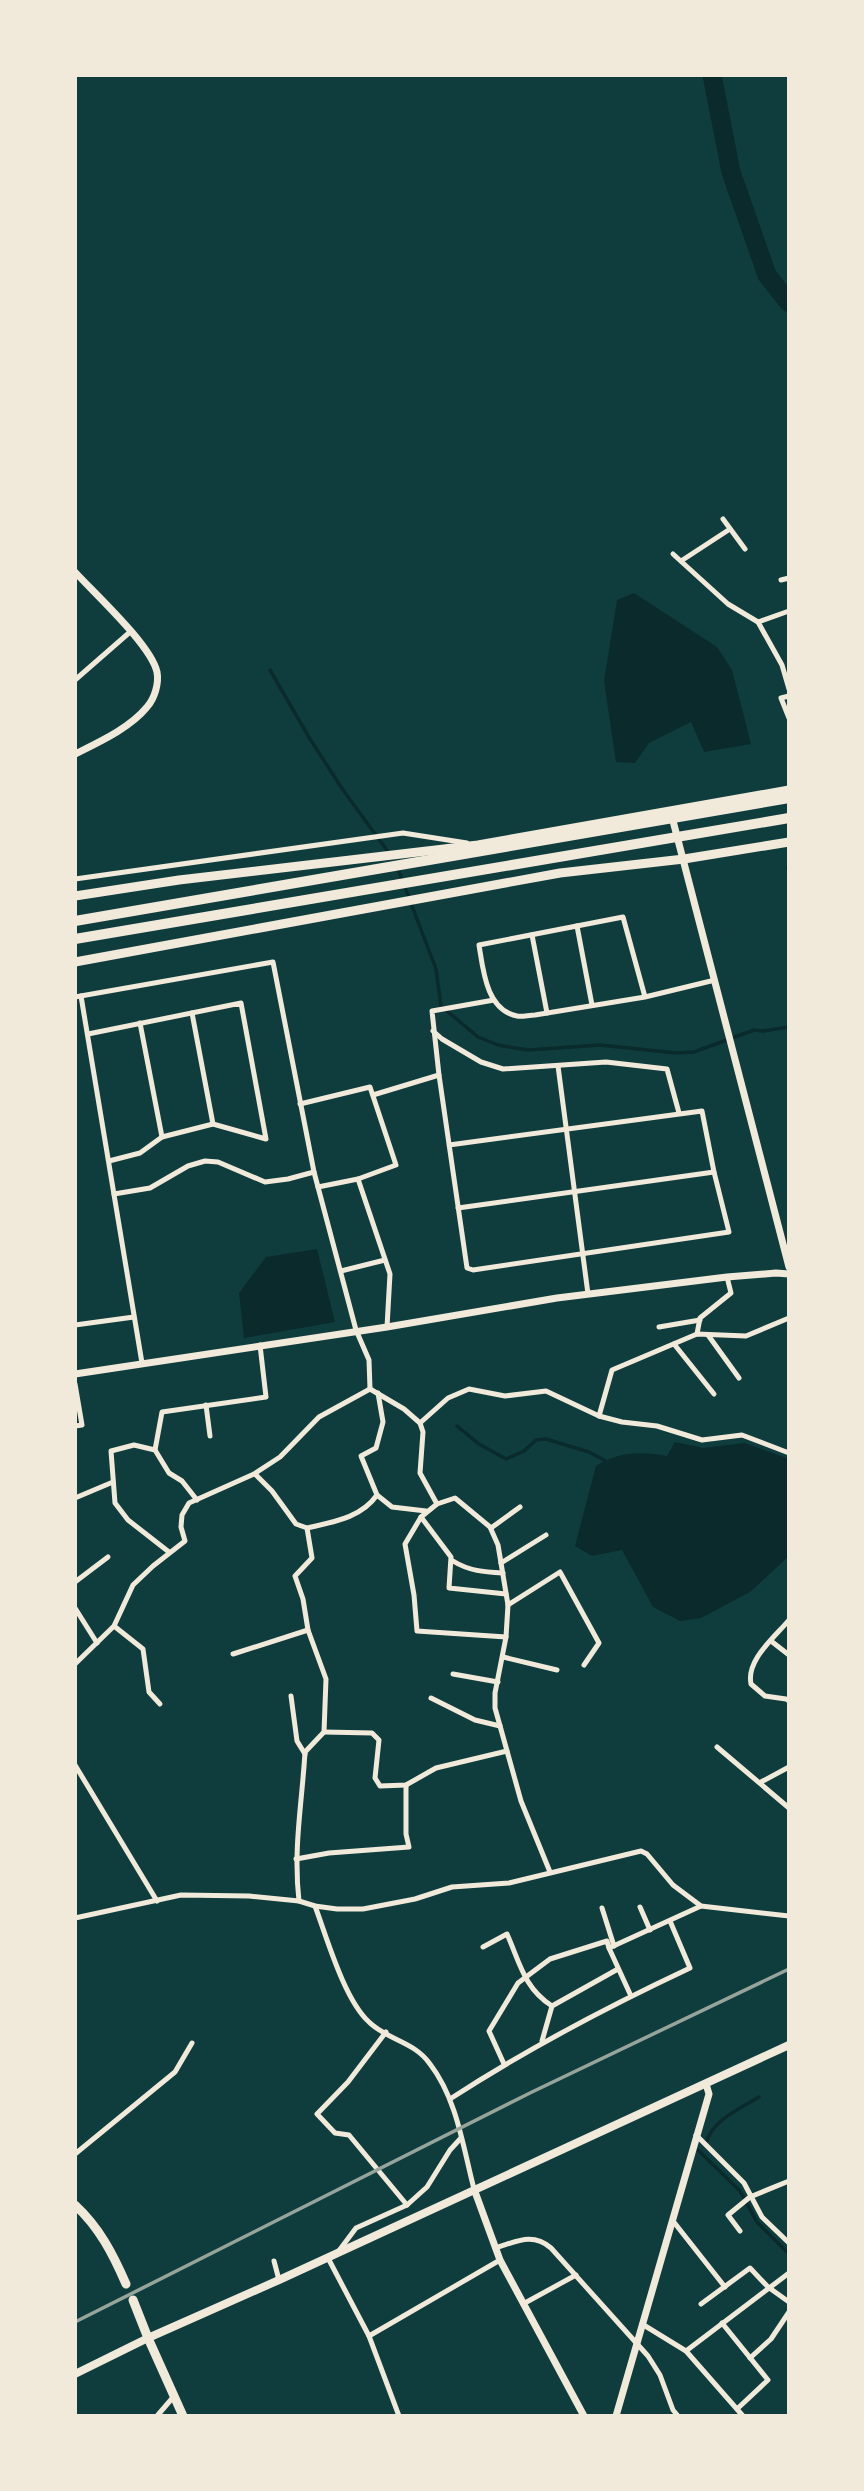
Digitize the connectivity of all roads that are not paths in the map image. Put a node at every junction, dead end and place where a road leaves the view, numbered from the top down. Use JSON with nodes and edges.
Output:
{"nodes":[{"id":1,"x":723,"y":519,"type":"dead end"},
{"id":2,"x":730,"y":529,"type":"junction"},
{"id":3,"x":745,"y":549,"type":"dead end"},
{"id":4,"x":673,"y":554,"type":"dead end"},
{"id":5,"x":681,"y":561,"type":"junction"},
{"id":6,"x":75,"y":572,"type":"edge"},
{"id":7,"x":789,"y":578,"type":"edge"},
{"id":8,"x":781,"y":580,"type":"dead end"},
{"id":9,"x":789,"y":611,"type":"edge"},
{"id":10,"x":758,"y":622,"type":"junction"},
{"id":11,"x":130,"y":632,"type":"junction"},
{"id":12,"x":75,"y":680,"type":"edge"},
{"id":13,"x":789,"y":689,"type":"edge"},
{"id":14,"x":789,"y":696,"type":"edge"},
{"id":15,"x":789,"y":719,"type":"edge"},
{"id":16,"x":75,"y":754,"type":"edge"},
{"id":17,"x":789,"y":790,"type":"edge"},
{"id":18,"x":789,"y":799,"type":"edge"},
{"id":19,"x":670,"y":810,"type":"junction"},
{"id":20,"x":789,"y":818,"type":"edge"},
{"id":21,"x":555,"y":834,"type":"junction"},
{"id":22,"x":789,"y":842,"type":"edge"},
{"id":23,"x":478,"y":845,"type":"junction"},
{"id":24,"x":684,"y":859,"type":"junction"},
{"id":25,"x":75,"y":879,"type":"edge"},
{"id":26,"x":75,"y":896,"type":"edge"},
{"id":27,"x":75,"y":921,"type":"edge"},
{"id":28,"x":577,"y":926,"type":"junction"},
{"id":29,"x":532,"y":935,"type":"junction"},
{"id":30,"x":75,"y":939,"type":"edge"},
{"id":31,"x":75,"y":962,"type":"edge"},
{"id":32,"x":715,"y":980,"type":"junction"},
{"id":33,"x":78,"y":996,"type":"edge"},
{"id":34,"x":645,"y":997,"type":"junction"},
{"id":35,"x":494,"y":1000,"type":"junction"},
{"id":36,"x":592,"y":1006,"type":"junction"},
{"id":37,"x":192,"y":1013,"type":"junction"},
{"id":38,"x":547,"y":1013,"type":"junction"},
{"id":39,"x":141,"y":1023,"type":"junction"},
{"id":40,"x":433,"y":1031,"type":"junction"},
{"id":41,"x":88,"y":1034,"type":"junction"},
{"id":42,"x":558,"y":1066,"type":"junction"},
{"id":43,"x":439,"y":1075,"type":"junction"},
{"id":44,"x":373,"y":1095,"type":"junction"},
{"id":45,"x":300,"y":1104,"type":"junction"},
{"id":46,"x":679,"y":1113,"type":"junction"},
{"id":47,"x":213,"y":1124,"type":"junction"},
{"id":48,"x":566,"y":1128,"type":"junction"},
{"id":49,"x":162,"y":1137,"type":"junction"},
{"id":50,"x":449,"y":1145,"type":"junction"},
{"id":51,"x":108,"y":1161,"type":"junction"},
{"id":52,"x":314,"y":1172,"type":"junction"},
{"id":53,"x":714,"y":1172,"type":"junction"},
{"id":54,"x":358,"y":1179,"type":"junction"},
{"id":55,"x":318,"y":1187,"type":"junction"},
{"id":56,"x":575,"y":1191,"type":"junction"},
{"id":57,"x":114,"y":1194,"type":"junction"},
{"id":58,"x":458,"y":1208,"type":"junction"},
{"id":59,"x":583,"y":1255,"type":"junction"},
{"id":60,"x":385,"y":1260,"type":"junction"},
{"id":61,"x":789,"y":1267,"type":"edge"},
{"id":62,"x":341,"y":1271,"type":"junction"},
{"id":63,"x":789,"y":1274,"type":"edge"},
{"id":64,"x":727,"y":1277,"type":"junction"},
{"id":65,"x":588,"y":1294,"type":"junction"},
{"id":66,"x":134,"y":1317,"type":"junction"},
{"id":67,"x":789,"y":1318,"type":"edge"},
{"id":68,"x":700,"y":1320,"type":"junction"},
{"id":69,"x":75,"y":1325,"type":"edge"},
{"id":70,"x":387,"y":1327,"type":"junction"},
{"id":71,"x":659,"y":1327,"type":"dead end"},
{"id":72,"x":356,"y":1330,"type":"junction"},
{"id":73,"x":697,"y":1334,"type":"junction"},
{"id":74,"x":708,"y":1335,"type":"junction"},
{"id":75,"x":674,"y":1343,"type":"junction"},
{"id":76,"x":260,"y":1345,"type":"junction"},
{"id":77,"x":142,"y":1363,"type":"junction"},
{"id":78,"x":75,"y":1374,"type":"edge"},
{"id":79,"x":738,"y":1378,"type":"dead end"},
{"id":80,"x":75,"y":1384,"type":"edge"},
{"id":81,"x":370,"y":1389,"type":"junction"},
{"id":82,"x":378,"y":1393,"type":"junction"},
{"id":83,"x":714,"y":1394,"type":"dead end"},
{"id":84,"x":206,"y":1405,"type":"junction"},
{"id":85,"x":599,"y":1416,"type":"junction"},
{"id":86,"x":419,"y":1423,"type":"junction"},
{"id":87,"x":75,"y":1426,"type":"edge"},
{"id":88,"x":210,"y":1436,"type":"dead end"},
{"id":89,"x":155,"y":1450,"type":"junction"},
{"id":90,"x":789,"y":1453,"type":"edge"},
{"id":91,"x":255,"y":1474,"type":"junction"},
{"id":92,"x":113,"y":1482,"type":"junction"},
{"id":93,"x":377,"y":1495,"type":"junction"},
{"id":94,"x":75,"y":1498,"type":"edge"},
{"id":95,"x":197,"y":1500,"type":"junction"},
{"id":96,"x":437,"y":1504,"type":"junction"},
{"id":97,"x":520,"y":1507,"type":"dead end"},
{"id":98,"x":426,"y":1511,"type":"junction"},
{"id":99,"x":421,"y":1517,"type":"junction"},
{"id":100,"x":307,"y":1528,"type":"junction"},
{"id":101,"x":491,"y":1528,"type":"junction"},
{"id":102,"x":546,"y":1535,"type":"dead end"},
{"id":103,"x":169,"y":1552,"type":"junction"},
{"id":104,"x":108,"y":1557,"type":"dead end"},
{"id":105,"x":453,"y":1561,"type":"junction"},
{"id":106,"x":501,"y":1563,"type":"junction"},
{"id":107,"x":503,"y":1573,"type":"junction"},
{"id":108,"x":75,"y":1582,"type":"edge"},
{"id":109,"x":506,"y":1594,"type":"junction"},
{"id":110,"x":508,"y":1605,"type":"junction"},
{"id":111,"x":75,"y":1608,"type":"edge"},
{"id":112,"x":789,"y":1620,"type":"edge"},
{"id":113,"x":114,"y":1626,"type":"junction"},
{"id":114,"x":308,"y":1630,"type":"junction"},
{"id":115,"x":506,"y":1637,"type":"junction"},
{"id":116,"x":771,"y":1641,"type":"junction"},
{"id":117,"x":97,"y":1643,"type":"junction"},
{"id":118,"x":233,"y":1654,"type":"dead end"},
{"id":119,"x":789,"y":1655,"type":"edge"},
{"id":120,"x":503,"y":1657,"type":"junction"},
{"id":121,"x":75,"y":1664,"type":"edge"},
{"id":122,"x":584,"y":1665,"type":"dead end"},
{"id":123,"x":557,"y":1670,"type":"dead end"},
{"id":124,"x":453,"y":1674,"type":"dead end"},
{"id":125,"x":498,"y":1682,"type":"junction"},
{"id":126,"x":291,"y":1696,"type":"dead end"},
{"id":127,"x":431,"y":1698,"type":"dead end"},
{"id":128,"x":789,"y":1701,"type":"edge"},
{"id":129,"x":160,"y":1704,"type":"dead end"},
{"id":130,"x":500,"y":1726,"type":"junction"},
{"id":131,"x":324,"y":1732,"type":"junction"},
{"id":132,"x":717,"y":1747,"type":"dead end"},
{"id":133,"x":507,"y":1751,"type":"junction"},
{"id":134,"x":305,"y":1754,"type":"junction"},
{"id":135,"x":75,"y":1765,"type":"edge"},
{"id":136,"x":789,"y":1767,"type":"edge"},
{"id":137,"x":761,"y":1782,"type":"junction"},
{"id":138,"x":406,"y":1785,"type":"junction"},
{"id":139,"x":789,"y":1808,"type":"edge"},
{"id":140,"x":296,"y":1859,"type":"junction"},
{"id":141,"x":550,"y":1872,"type":"junction"},
{"id":142,"x":157,"y":1901,"type":"junction"},
{"id":143,"x":299,"y":1901,"type":"junction"},
{"id":144,"x":315,"y":1906,"type":"junction"},
{"id":145,"x":701,"y":1906,"type":"junction"},
{"id":146,"x":640,"y":1907,"type":"dead end"},
{"id":147,"x":602,"y":1908,"type":"dead end"},
{"id":148,"x":789,"y":1916,"type":"edge"},
{"id":149,"x":75,"y":1918,"type":"edge"},
{"id":150,"x":670,"y":1921,"type":"junction"},
{"id":151,"x":650,"y":1930,"type":"junction"},
{"id":152,"x":483,"y":1947,"type":"dead end"},
{"id":153,"x":612,"y":1947,"type":"junction"},
{"id":154,"x":618,"y":1969,"type":"junction"},
{"id":155,"x":526,"y":1978,"type":"junction"},
{"id":156,"x":631,"y":1996,"type":"junction"},
{"id":157,"x":552,"y":2006,"type":"junction"},
{"id":158,"x":386,"y":2032,"type":"junction"},
{"id":159,"x":192,"y":2043,"type":"dead end"},
{"id":160,"x":542,"y":2043,"type":"junction"},
{"id":161,"x":789,"y":2046,"type":"edge"},
{"id":162,"x":504,"y":2064,"type":"junction"},
{"id":163,"x":706,"y":2084,"type":"junction"},
{"id":164,"x":450,"y":2099,"type":"junction"},
{"id":165,"x":696,"y":2135,"type":"junction"},
{"id":166,"x":461,"y":2138,"type":"junction"},
{"id":167,"x":75,"y":2154,"type":"edge"},
{"id":168,"x":789,"y":2181,"type":"edge"},
{"id":169,"x":474,"y":2189,"type":"junction"},
{"id":170,"x":748,"y":2198,"type":"junction"},
{"id":171,"x":75,"y":2204,"type":"edge"},
{"id":172,"x":407,"y":2205,"type":"junction"},
{"id":173,"x":672,"y":2220,"type":"junction"},
{"id":174,"x":740,"y":2231,"type":"dead end"},
{"id":175,"x":789,"y":2243,"type":"edge"},
{"id":176,"x":495,"y":2248,"type":"junction"},
{"id":177,"x":338,"y":2253,"type":"junction"},
{"id":178,"x":328,"y":2258,"type":"junction"},
{"id":179,"x":500,"y":2260,"type":"junction"},
{"id":180,"x":274,"y":2261,"type":"dead end"},
{"id":181,"x":789,"y":2273,"type":"edge"},
{"id":182,"x":576,"y":2275,"type":"junction"},
{"id":183,"x":279,"y":2280,"type":"junction"},
{"id":184,"x":126,"y":2284,"type":"dead end"},
{"id":185,"x":725,"y":2287,"type":"junction"},
{"id":186,"x":768,"y":2287,"type":"junction"},
{"id":187,"x":133,"y":2300,"type":"dead end"},
{"id":188,"x":789,"y":2302,"type":"edge"},
{"id":189,"x":523,"y":2304,"type":"junction"},
{"id":190,"x":701,"y":2304,"type":"dead end"},
{"id":191,"x":789,"y":2312,"type":"edge"},
{"id":192,"x":722,"y":2323,"type":"junction"},
{"id":193,"x":642,"y":2325,"type":"junction"},
{"id":194,"x":369,"y":2336,"type":"junction"},
{"id":195,"x":148,"y":2338,"type":"junction"},
{"id":196,"x":636,"y":2345,"type":"junction"},
{"id":197,"x":686,"y":2351,"type":"junction"},
{"id":198,"x":750,"y":2358,"type":"junction"},
{"id":199,"x":75,"y":2374,"type":"edge"},
{"id":200,"x":175,"y":2395,"type":"junction"},
{"id":201,"x":737,"y":2409,"type":"junction"},
{"id":202,"x":157,"y":2416,"type":"edge"},
{"id":203,"x":183,"y":2416,"type":"edge"},
{"id":204,"x":399,"y":2416,"type":"edge"},
{"id":205,"x":584,"y":2416,"type":"edge"},
{"id":206,"x":616,"y":2416,"type":"edge"},
{"id":207,"x":678,"y":2416,"type":"edge"},
{"id":208,"x":743,"y":2416,"type":"edge"}],
"edges":[{"from":1,"to":2,"type":"street"},
{"from":2,"to":3,"type":"street"},
{"from":2,"to":5,"type":"street"},
{"from":4,"to":5,"type":"street"},
{"from":5,"to":10,"type":"street"},
{"from":6,"to":11,"type":"street"},
{"from":7,"to":8,"type":"street"},
{"from":9,"to":10,"type":"street"},
{"from":10,"to":13,"type":"street"},
{"from":11,"to":12,"type":"street"},
{"from":11,"to":16,"type":"street"},
{"from":14,"to":15,"type":"street"},
{"from":17,"to":19,"type":"highway"},
{"from":18,"to":21,"type":"highway"},
{"from":19,"to":21,"type":"highway"},
{"from":19,"to":24,"type":"street"},
{"from":20,"to":30,"type":"highway"},
{"from":21,"to":23,"type":"highway"},
{"from":21,"to":27,"type":"highway"},
{"from":22,"to":24,"type":"highway"},
{"from":23,"to":25,"type":"street"},
{"from":23,"to":26,"type":"highway"},
{"from":24,"to":31,"type":"highway"},
{"from":24,"to":32,"type":"street"},
{"from":28,"to":29,"type":"street"},
{"from":28,"to":34,"type":"street"},
{"from":28,"to":36,"type":"street"},
{"from":29,"to":35,"type":"street"},
{"from":29,"to":38,"type":"street"},
{"from":32,"to":34,"type":"street"},
{"from":32,"to":61,"type":"street"},
{"from":33,"to":41,"type":"street"},
{"from":33,"to":45,"type":"street"},
{"from":34,"to":36,"type":"street"},
{"from":35,"to":38,"type":"street"},
{"from":35,"to":40,"type":"street"},
{"from":36,"to":38,"type":"street"},
{"from":37,"to":39,"type":"street"},
{"from":37,"to":47,"type":"street"},
{"from":37,"to":47,"type":"street"},
{"from":39,"to":41,"type":"street"},
{"from":39,"to":49,"type":"street"},
{"from":40,"to":42,"type":"street"},
{"from":40,"to":43,"type":"street"},
{"from":41,"to":51,"type":"street"},
{"from":42,"to":46,"type":"street"},
{"from":42,"to":48,"type":"street"},
{"from":43,"to":44,"type":"street"},
{"from":43,"to":50,"type":"street"},
{"from":44,"to":45,"type":"street"},
{"from":44,"to":54,"type":"street"},
{"from":45,"to":52,"type":"street"},
{"from":46,"to":48,"type":"street"},
{"from":46,"to":53,"type":"street"},
{"from":47,"to":49,"type":"street"},
{"from":48,"to":50,"type":"street"},
{"from":48,"to":56,"type":"street"},
{"from":49,"to":51,"type":"street"},
{"from":50,"to":58,"type":"street"},
{"from":51,"to":57,"type":"street"},
{"from":52,"to":55,"type":"street"},
{"from":52,"to":57,"type":"street"},
{"from":53,"to":56,"type":"street"},
{"from":53,"to":59,"type":"street"},
{"from":54,"to":55,"type":"street"},
{"from":54,"to":60,"type":"street"},
{"from":55,"to":62,"type":"street"},
{"from":56,"to":58,"type":"street"},
{"from":56,"to":59,"type":"street"},
{"from":57,"to":66,"type":"street"},
{"from":58,"to":59,"type":"street"},
{"from":59,"to":65,"type":"street"},
{"from":60,"to":62,"type":"street"},
{"from":60,"to":70,"type":"street"},
{"from":62,"to":72,"type":"street"},
{"from":63,"to":64,"type":"street"},
{"from":64,"to":65,"type":"street"},
{"from":64,"to":68,"type":"street"},
{"from":65,"to":70,"type":"street"},
{"from":66,"to":69,"type":"street"},
{"from":66,"to":77,"type":"street"},
{"from":67,"to":74,"type":"street"},
{"from":68,"to":71,"type":"street"},
{"from":68,"to":73,"type":"street"},
{"from":70,"to":72,"type":"street"},
{"from":72,"to":76,"type":"street"},
{"from":72,"to":81,"type":"street"},
{"from":73,"to":74,"type":"street"},
{"from":73,"to":75,"type":"street"},
{"from":74,"to":79,"type":"street"},
{"from":75,"to":83,"type":"street"},
{"from":75,"to":85,"type":"street"},
{"from":76,"to":77,"type":"street"},
{"from":76,"to":84,"type":"street"},
{"from":77,"to":78,"type":"street"},
{"from":80,"to":87,"type":"street"},
{"from":81,"to":82,"type":"street"},
{"from":81,"to":91,"type":"street"},
{"from":82,"to":86,"type":"street"},
{"from":82,"to":93,"type":"street"},
{"from":84,"to":88,"type":"street"},
{"from":84,"to":89,"type":"street"},
{"from":85,"to":86,"type":"street"},
{"from":85,"to":90,"type":"street"},
{"from":86,"to":96,"type":"street"},
{"from":89,"to":92,"type":"street"},
{"from":89,"to":95,"type":"street"},
{"from":91,"to":95,"type":"street"},
{"from":91,"to":100,"type":"street"},
{"from":92,"to":94,"type":"street"},
{"from":92,"to":103,"type":"street"},
{"from":93,"to":98,"type":"street"},
{"from":93,"to":100,"type":"street"},
{"from":95,"to":103,"type":"street"},
{"from":96,"to":98,"type":"street"},
{"from":96,"to":101,"type":"street"},
{"from":97,"to":101,"type":"street"},
{"from":98,"to":99,"type":"street"},
{"from":99,"to":105,"type":"street"},
{"from":99,"to":115,"type":"street"},
{"from":100,"to":114,"type":"street"},
{"from":101,"to":106,"type":"street"},
{"from":102,"to":106,"type":"street"},
{"from":103,"to":113,"type":"street"},
{"from":104,"to":108,"type":"street"},
{"from":105,"to":107,"type":"street"},
{"from":105,"to":109,"type":"street"},
{"from":106,"to":107,"type":"street"},
{"from":107,"to":109,"type":"street"},
{"from":109,"to":110,"type":"street"},
{"from":110,"to":115,"type":"street"},
{"from":110,"to":122,"type":"street"},
{"from":111,"to":117,"type":"street"},
{"from":112,"to":116,"type":"street"},
{"from":113,"to":117,"type":"street"},
{"from":113,"to":129,"type":"street"},
{"from":114,"to":118,"type":"street"},
{"from":114,"to":131,"type":"street"},
{"from":115,"to":120,"type":"street"},
{"from":116,"to":119,"type":"street"},
{"from":116,"to":128,"type":"street"},
{"from":117,"to":121,"type":"street"},
{"from":120,"to":123,"type":"street"},
{"from":120,"to":125,"type":"street"},
{"from":124,"to":125,"type":"street"},
{"from":125,"to":130,"type":"street"},
{"from":126,"to":134,"type":"street"},
{"from":127,"to":130,"type":"street"},
{"from":130,"to":133,"type":"street"},
{"from":131,"to":134,"type":"street"},
{"from":131,"to":138,"type":"street"},
{"from":132,"to":137,"type":"street"},
{"from":133,"to":138,"type":"street"},
{"from":133,"to":141,"type":"street"},
{"from":134,"to":140,"type":"street"},
{"from":135,"to":142,"type":"street"},
{"from":136,"to":137,"type":"street"},
{"from":137,"to":139,"type":"street"},
{"from":138,"to":140,"type":"street"},
{"from":140,"to":143,"type":"street"},
{"from":141,"to":144,"type":"street"},
{"from":141,"to":145,"type":"street"},
{"from":142,"to":143,"type":"street"},
{"from":142,"to":149,"type":"street"},
{"from":143,"to":144,"type":"street"},
{"from":144,"to":158,"type":"street"},
{"from":145,"to":148,"type":"street"},
{"from":145,"to":150,"type":"street"},
{"from":146,"to":151,"type":"street"},
{"from":147,"to":153,"type":"street"},
{"from":150,"to":151,"type":"street"},
{"from":150,"to":156,"type":"street"},
{"from":151,"to":153,"type":"street"},
{"from":152,"to":155,"type":"street"},
{"from":153,"to":154,"type":"street"},
{"from":153,"to":155,"type":"street"},
{"from":154,"to":156,"type":"street"},
{"from":154,"to":157,"type":"street"},
{"from":155,"to":157,"type":"street"},
{"from":155,"to":162,"type":"street"},
{"from":156,"to":160,"type":"street"},
{"from":157,"to":160,"type":"street"},
{"from":158,"to":164,"type":"street"},
{"from":158,"to":172,"type":"street"},
{"from":159,"to":167,"type":"street"},
{"from":160,"to":162,"type":"street"},
{"from":161,"to":163,"type":"main road"},
{"from":162,"to":164,"type":"street"},
{"from":163,"to":165,"type":"street"},
{"from":163,"to":169,"type":"main road"},
{"from":164,"to":166,"type":"street"},
{"from":165,"to":170,"type":"street"},
{"from":165,"to":173,"type":"street"},
{"from":166,"to":169,"type":"street"},
{"from":166,"to":172,"type":"street"},
{"from":168,"to":170,"type":"street"},
{"from":169,"to":176,"type":"street"},
{"from":169,"to":177,"type":"main road"},
{"from":170,"to":174,"type":"street"},
{"from":170,"to":175,"type":"street"},
{"from":171,"to":184,"type":"highway"},
{"from":172,"to":177,"type":"street"},
{"from":173,"to":185,"type":"street"},
{"from":173,"to":193,"type":"street"},
{"from":176,"to":179,"type":"street"},
{"from":176,"to":182,"type":"street"},
{"from":177,"to":178,"type":"main road"},
{"from":178,"to":183,"type":"main road"},
{"from":178,"to":194,"type":"street"},
{"from":179,"to":189,"type":"street"},
{"from":179,"to":194,"type":"street"},
{"from":180,"to":183,"type":"street"},
{"from":181,"to":186,"type":"street"},
{"from":182,"to":189,"type":"street"},
{"from":182,"to":196,"type":"street"},
{"from":183,"to":195,"type":"main road"},
{"from":185,"to":186,"type":"street"},
{"from":185,"to":190,"type":"street"},
{"from":186,"to":188,"type":"street"},
{"from":186,"to":192,"type":"street"},
{"from":187,"to":195,"type":"highway"},
{"from":189,"to":205,"type":"street"},
{"from":191,"to":198,"type":"street"},
{"from":192,"to":197,"type":"street"},
{"from":192,"to":198,"type":"street"},
{"from":193,"to":196,"type":"street"},
{"from":193,"to":197,"type":"street"},
{"from":194,"to":204,"type":"street"},
{"from":195,"to":199,"type":"main road"},
{"from":195,"to":200,"type":"highway"},
{"from":196,"to":206,"type":"street"},
{"from":196,"to":207,"type":"street"},
{"from":197,"to":201,"type":"street"},
{"from":198,"to":201,"type":"street"},
{"from":200,"to":202,"type":"street"},
{"from":200,"to":203,"type":"highway"},
{"from":201,"to":208,"type":"street"}]}
